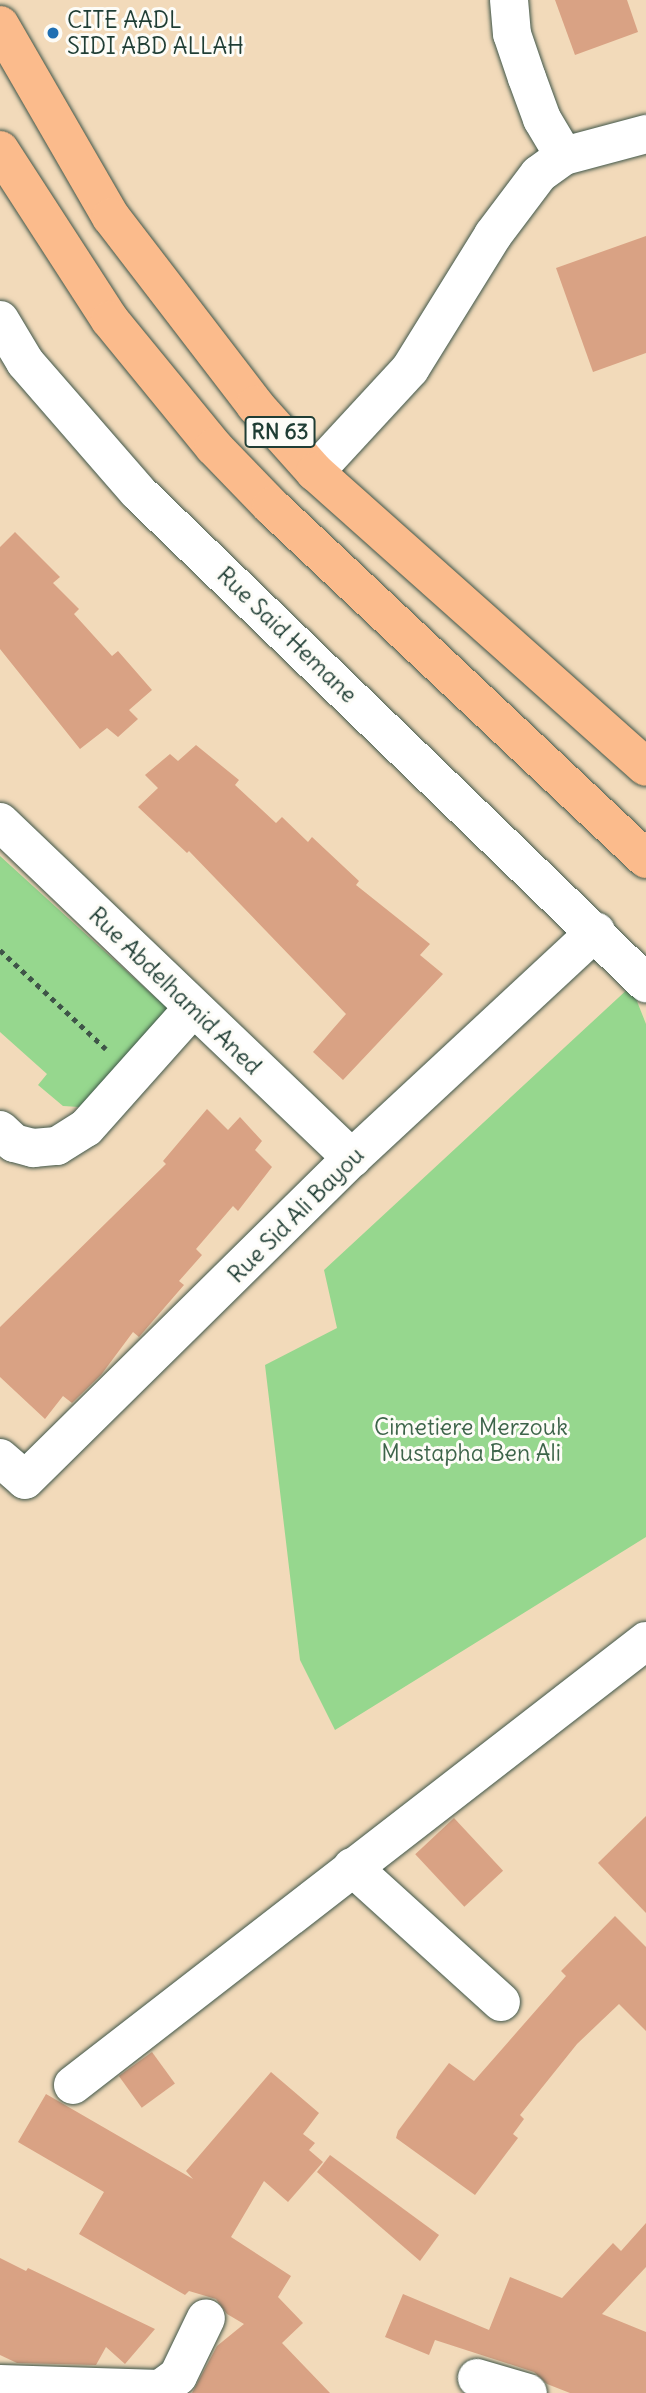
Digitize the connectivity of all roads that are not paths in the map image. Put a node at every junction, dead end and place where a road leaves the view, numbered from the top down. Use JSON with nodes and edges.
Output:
{"nodes":[{"id":1,"x":509,"y":0,"type":"edge"},
{"id":2,"x":0,"y":25,"type":"edge"},
{"id":3,"x":646,"y":134,"type":"edge"},
{"id":4,"x":0,"y":150,"type":"edge"},
{"id":5,"x":564,"y":156,"type":"junction"},
{"id":6,"x":0,"y":320,"type":"edge"},
{"id":7,"x":315,"y":472,"type":"junction"},
{"id":8,"x":271,"y":506,"type":"junction"},
{"id":9,"x":646,"y":767,"type":"edge"},
{"id":10,"x":0,"y":822,"type":"edge"},
{"id":11,"x":646,"y":859,"type":"edge"},
{"id":12,"x":596,"y":931,"type":"junction"},
{"id":13,"x":646,"y":984,"type":"edge"},
{"id":14,"x":192,"y":1009,"type":"junction"},
{"id":15,"x":0,"y":1130,"type":"edge"},
{"id":16,"x":352,"y":1158,"type":"junction"},
{"id":17,"x":0,"y":1458,"type":"edge"},
{"id":18,"x":646,"y":1642,"type":"edge"},
{"id":19,"x":352,"y":1867,"type":"junction"},
{"id":20,"x":500,"y":2002,"type":"dead end"},
{"id":21,"x":73,"y":2085,"type":"dead end"},
{"id":22,"x":206,"y":2318,"type":"dead end"},
{"id":23,"x":477,"y":2378,"type":"dead end"},
{"id":24,"x":0,"y":2384,"type":"edge"},
{"id":25,"x":518,"y":2392,"type":"edge"}],
"edges":[{"from":1,"to":5,"type":"street"},
{"from":2,"to":7,"type":"main road","number":"RN 63"},
{"from":3,"to":5,"type":"street"},
{"from":4,"to":8,"type":"main road"},
{"from":5,"to":7,"type":"street"},
{"from":6,"to":12,"type":"street","name":"Rue Said Hemane"},
{"from":7,"to":8,"type":"main road"},
{"from":7,"to":9,"type":"main road","number":"RN 63"},
{"from":8,"to":11,"type":"main road"},
{"from":10,"to":14,"type":"street","name":"Rue Abdelhamid Aned"},
{"from":12,"to":13,"type":"street","name":"Rue Said Hemane"},
{"from":12,"to":16,"type":"street","name":"Rue Sid Ali Bayou"},
{"from":14,"to":15,"type":"street"},
{"from":14,"to":16,"type":"street","name":"Rue Abdelhamid Aned"},
{"from":16,"to":17,"type":"street","name":"Rue Sid Ali Bayou"},
{"from":18,"to":19,"type":"street"},
{"from":19,"to":20,"type":"street"},
{"from":19,"to":21,"type":"street"},
{"from":22,"to":24,"type":"street"},
{"from":23,"to":25,"type":"street"}]}
